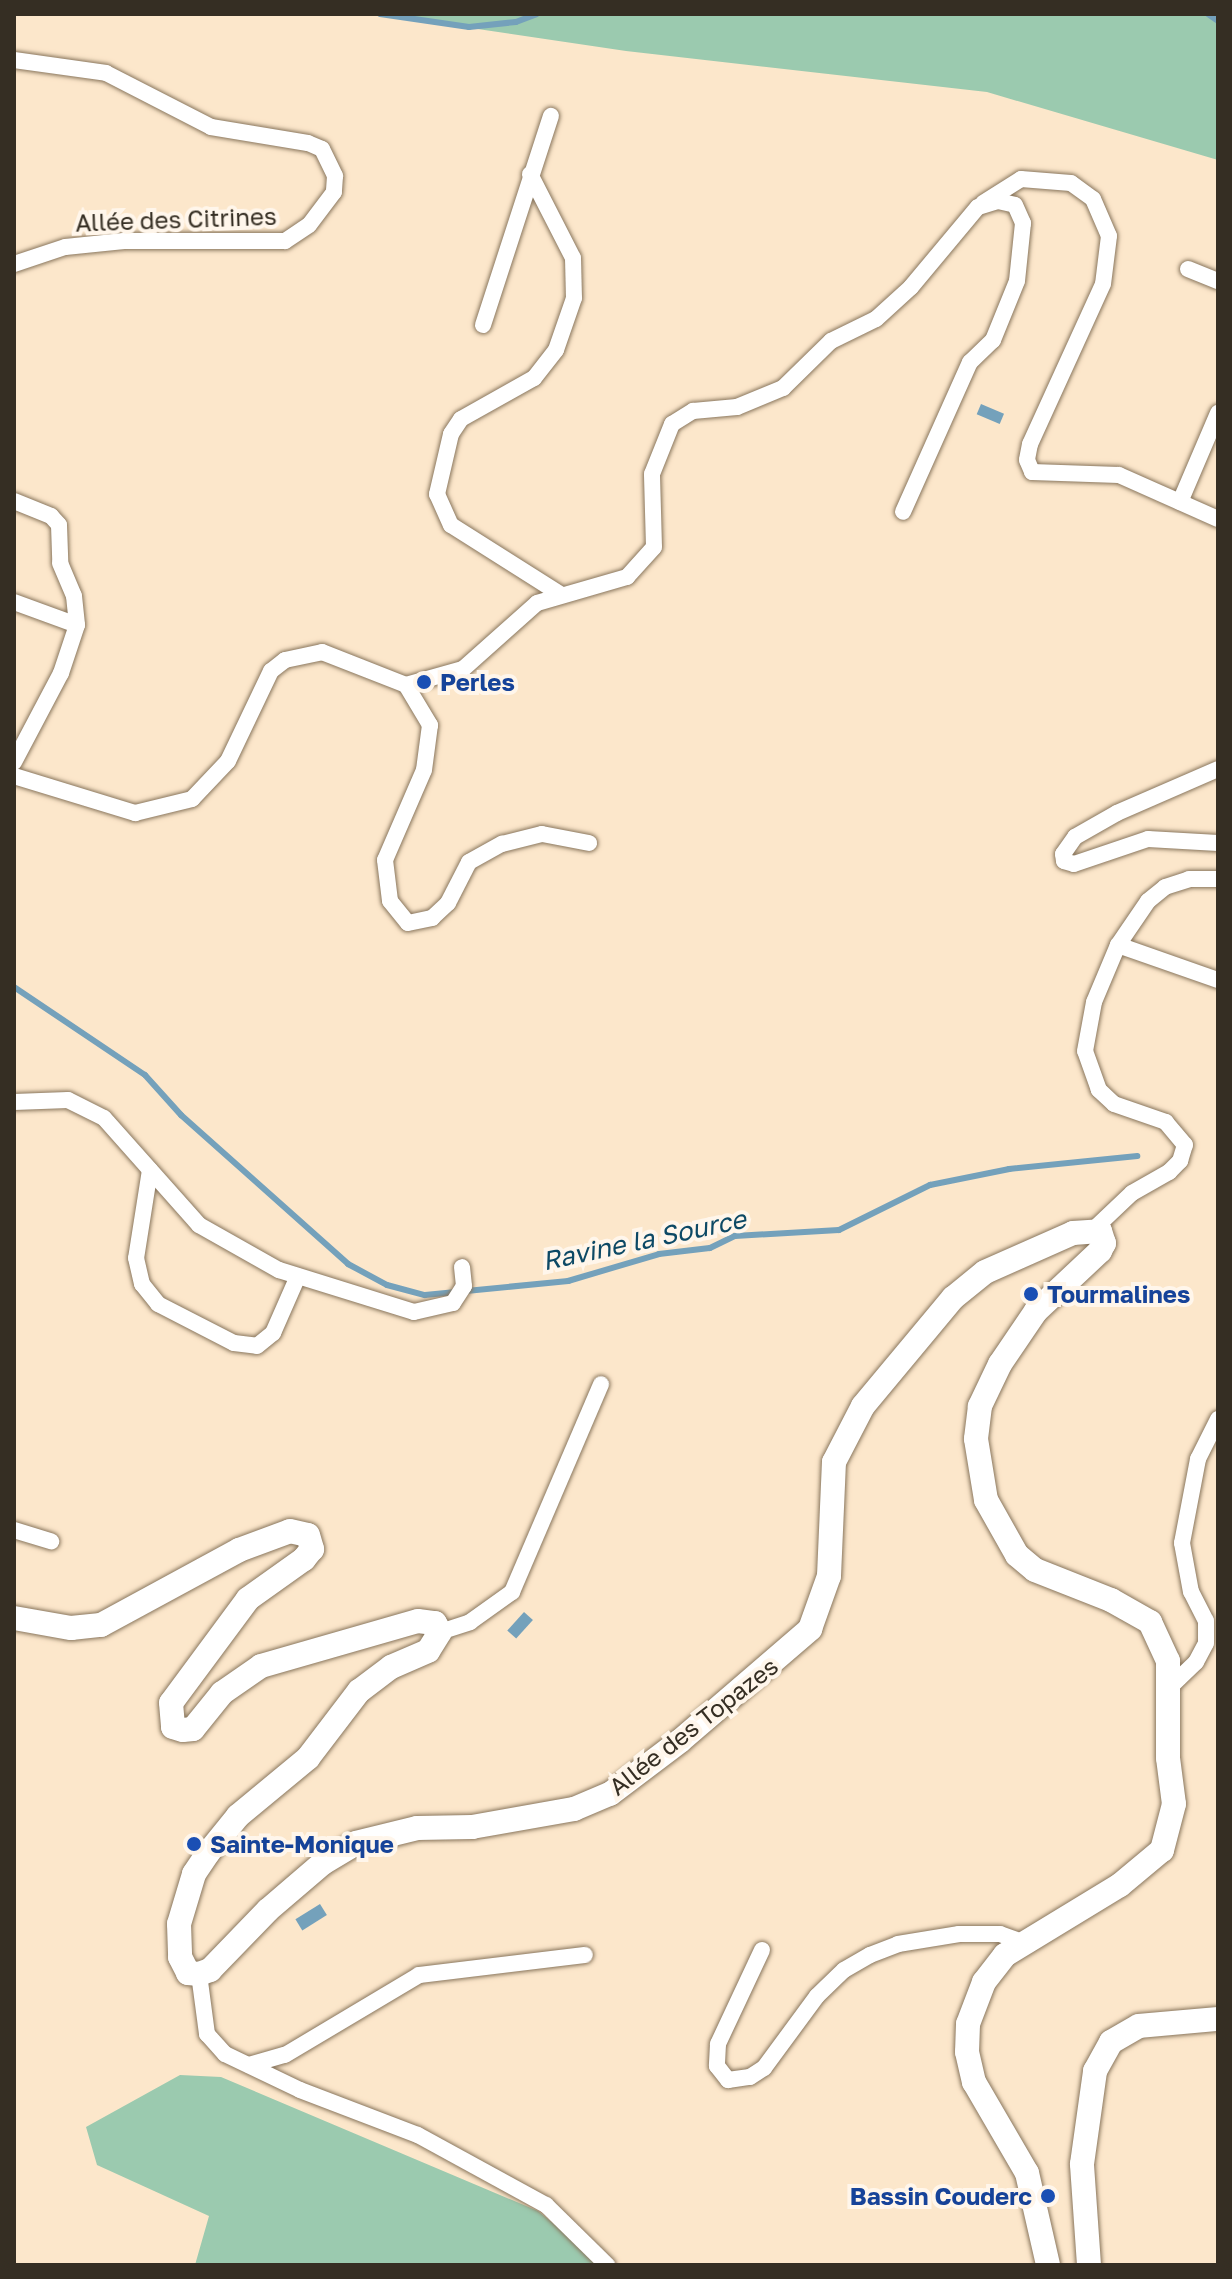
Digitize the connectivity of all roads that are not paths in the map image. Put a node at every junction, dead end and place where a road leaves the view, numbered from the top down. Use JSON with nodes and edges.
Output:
{"nodes":[{"id":1,"x":14,"y":60,"type":"edge"},
{"id":2,"x":551,"y":116,"type":"dead end"},
{"id":3,"x":530,"y":174,"type":"junction"},
{"id":4,"x":978,"y":207,"type":"junction"},
{"id":5,"x":14,"y":264,"type":"edge"},
{"id":6,"x":1188,"y":269,"type":"dead end"},
{"id":7,"x":1218,"y":281,"type":"edge"},
{"id":8,"x":483,"y":325,"type":"dead end"},
{"id":9,"x":1218,"y":413,"type":"edge"},
{"id":10,"x":14,"y":501,"type":"edge"},
{"id":11,"x":1180,"y":502,"type":"junction"},
{"id":12,"x":903,"y":512,"type":"dead end"},
{"id":13,"x":1218,"y":519,"type":"edge"},
{"id":14,"x":560,"y":594,"type":"junction"},
{"id":15,"x":14,"y":602,"type":"edge"},
{"id":16,"x":77,"y":625,"type":"junction"},
{"id":17,"x":406,"y":685,"type":"junction"},
{"id":18,"x":14,"y":762,"type":"edge"},
{"id":19,"x":1218,"y":769,"type":"edge"},
{"id":20,"x":14,"y":776,"type":"edge"},
{"id":21,"x":589,"y":843,"type":"dead end"},
{"id":22,"x":1218,"y":843,"type":"edge"},
{"id":23,"x":1218,"y":879,"type":"edge"},
{"id":24,"x":1118,"y":945,"type":"junction"},
{"id":25,"x":1218,"y":980,"type":"edge"},
{"id":26,"x":14,"y":1102,"type":"edge"},
{"id":27,"x":150,"y":1170,"type":"junction"},
{"id":28,"x":1094,"y":1229,"type":"junction"},
{"id":29,"x":462,"y":1267,"type":"dead end"},
{"id":30,"x":298,"y":1276,"type":"junction"},
{"id":31,"x":601,"y":1384,"type":"dead end"},
{"id":32,"x":1218,"y":1419,"type":"edge"},
{"id":33,"x":14,"y":1530,"type":"edge"},
{"id":34,"x":51,"y":1541,"type":"dead end"},
{"id":35,"x":14,"y":1618,"type":"edge"},
{"id":36,"x":440,"y":1632,"type":"junction"},
{"id":37,"x":1168,"y":1689,"type":"junction"},
{"id":38,"x":1022,"y":1942,"type":"junction"},
{"id":39,"x":762,"y":1950,"type":"dead end"},
{"id":40,"x":585,"y":1955,"type":"dead end"},
{"id":41,"x":199,"y":1974,"type":"junction"},
{"id":42,"x":1218,"y":2019,"type":"edge"},
{"id":43,"x":249,"y":2065,"type":"junction"},
{"id":44,"x":607,"y":2265,"type":"edge"},
{"id":45,"x":1048,"y":2265,"type":"edge"},
{"id":46,"x":1089,"y":2265,"type":"edge"}],
"edges":[{"from":1,"to":5,"type":"street","name":"Allée des Citrines"},
{"from":2,"to":3,"type":"street"},
{"from":3,"to":8,"type":"street"},
{"from":3,"to":14,"type":"street"},
{"from":4,"to":11,"type":"street"},
{"from":4,"to":12,"type":"street"},
{"from":4,"to":14,"type":"street"},
{"from":6,"to":7,"type":"street"},
{"from":9,"to":11,"type":"street"},
{"from":10,"to":16,"type":"street"},
{"from":11,"to":13,"type":"street"},
{"from":14,"to":17,"type":"street"},
{"from":15,"to":16,"type":"street"},
{"from":16,"to":18,"type":"street"},
{"from":17,"to":20,"type":"street"},
{"from":17,"to":21,"type":"street"},
{"from":19,"to":22,"type":"street"},
{"from":23,"to":24,"type":"street"},
{"from":24,"to":25,"type":"street"},
{"from":24,"to":28,"type":"street"},
{"from":26,"to":27,"type":"street"},
{"from":27,"to":30,"type":"street"},
{"from":27,"to":30,"type":"street"},
{"from":28,"to":37,"type":"main road"},
{"from":28,"to":41,"type":"main road","name":"Allée des Topazes"},
{"from":29,"to":30,"type":"street"},
{"from":31,"to":36,"type":"street"},
{"from":32,"to":37,"type":"street"},
{"from":33,"to":34,"type":"street"},
{"from":35,"to":36,"type":"main road"},
{"from":36,"to":41,"type":"main road"},
{"from":37,"to":38,"type":"main road"},
{"from":38,"to":39,"type":"street"},
{"from":38,"to":45,"type":"main road"},
{"from":40,"to":43,"type":"street"},
{"from":41,"to":43,"type":"street"},
{"from":42,"to":46,"type":"main road"},
{"from":43,"to":44,"type":"street"}]}
